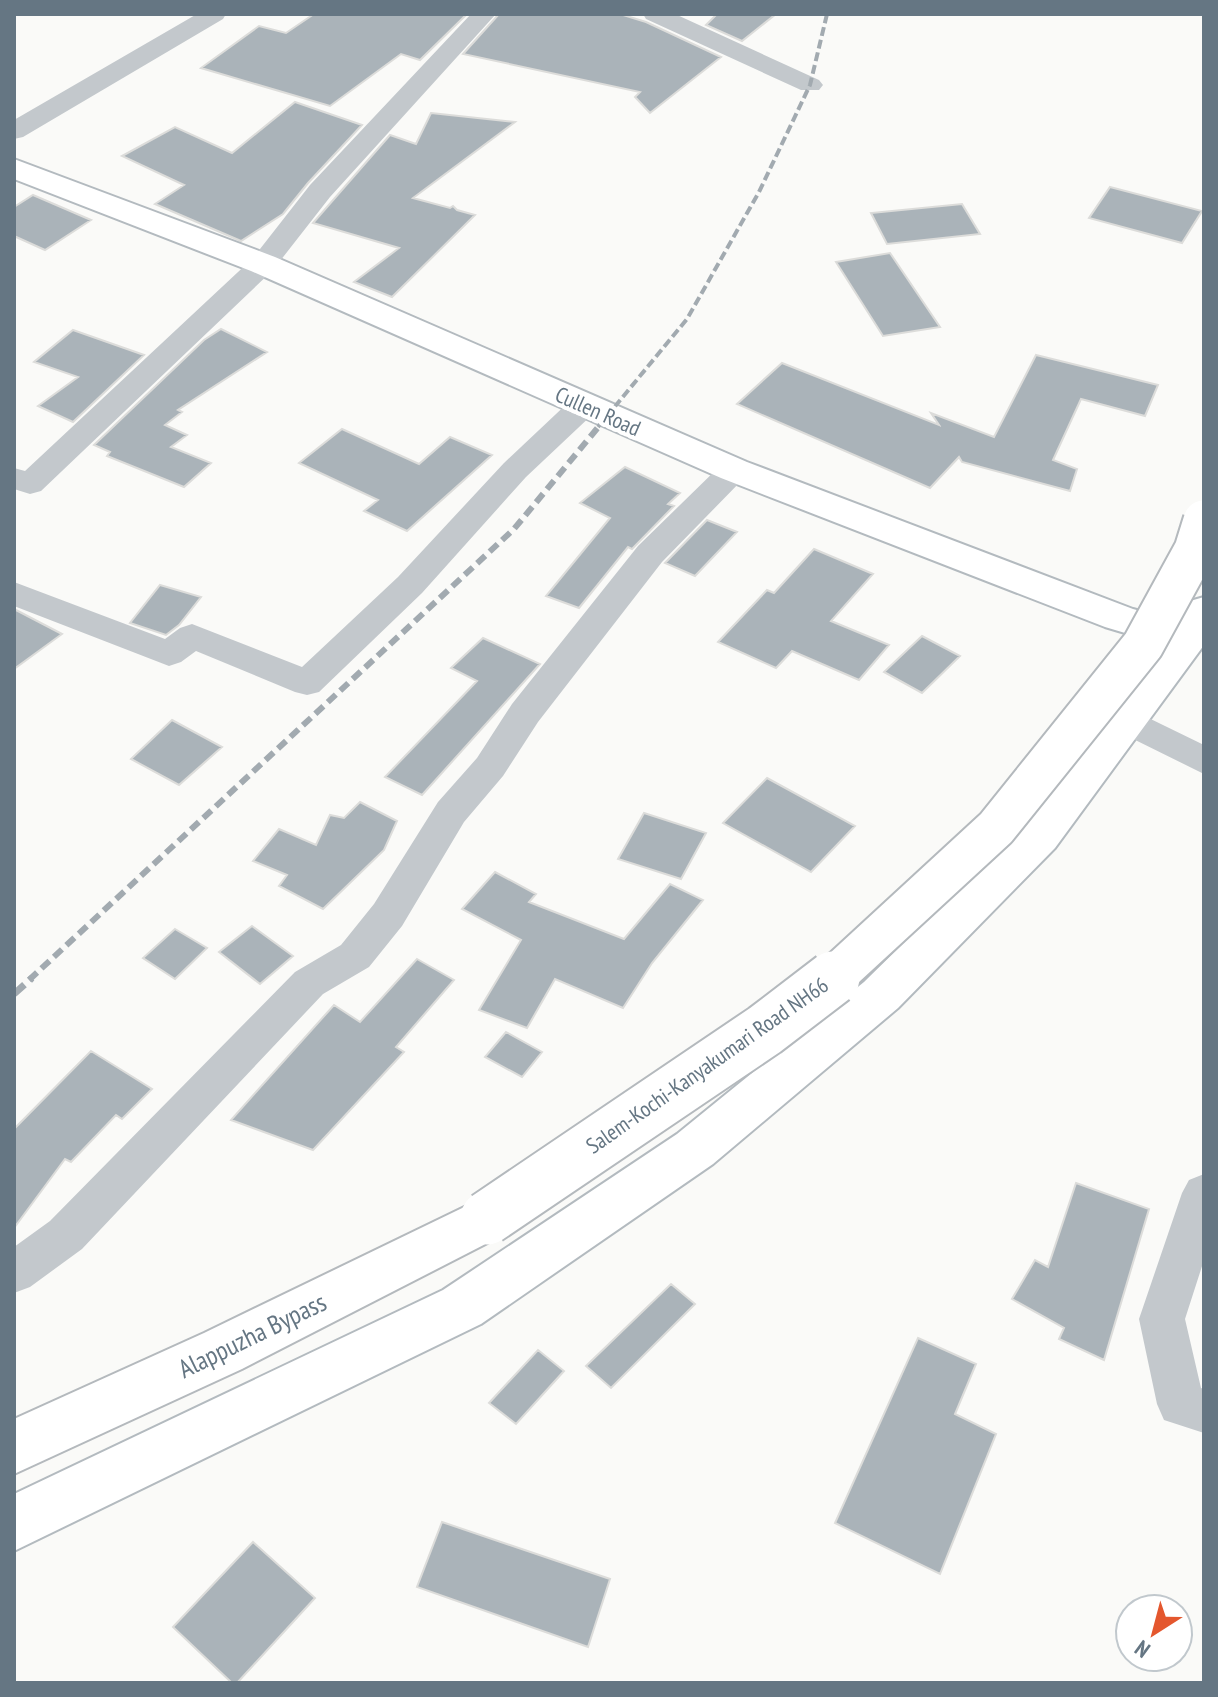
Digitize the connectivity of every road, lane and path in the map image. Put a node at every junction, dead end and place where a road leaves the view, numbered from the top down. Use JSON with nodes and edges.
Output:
{"nodes":[{"id":1,"x":214,"y":14,"type":"edge"},
{"id":2,"x":484,"y":14,"type":"edge"},
{"id":3,"x":655,"y":14,"type":"edge"},
{"id":4,"x":810,"y":85,"type":"dead end"},
{"id":5,"x":14,"y":131,"type":"edge"},
{"id":6,"x":14,"y":168,"type":"edge"},
{"id":7,"x":263,"y":264,"type":"junction"},
{"id":8,"x":584,"y":405,"type":"junction"},
{"id":9,"x":734,"y":470,"type":"junction"},
{"id":10,"x":22,"y":481,"type":"edge"},
{"id":11,"x":1204,"y":521,"type":"edge"},
{"id":12,"x":14,"y":593,"type":"edge"},
{"id":13,"x":1196,"y":624,"type":"edge"},
{"id":14,"x":1126,"y":720,"type":"junction"},
{"id":15,"x":1204,"y":761,"type":"edge"},
{"id":16,"x":1204,"y":1193,"type":"edge"},
{"id":17,"x":487,"y":1218,"type":"joint"},
{"id":18,"x":14,"y":1273,"type":"edge"},
{"id":19,"x":1204,"y":1411,"type":"edge"},
{"id":20,"x":14,"y":1447,"type":"edge"},
{"id":21,"x":14,"y":1523,"type":"edge"}],
"edges":[{"from":1,"to":5,"type":"street"},
{"from":2,"to":7,"type":"street"},
{"from":3,"to":4,"type":"street"},
{"from":6,"to":7,"type":"main road","name":"Cullen Road"},
{"from":7,"to":8,"type":"main road","name":"Cullen Road"},
{"from":7,"to":10,"type":"street"},
{"from":8,"to":9,"type":"main road","name":"Cullen Road"},
{"from":8,"to":12,"type":"street"},
{"from":9,"to":13,"type":"main road","name":"Cullen Road"},
{"from":9,"to":18,"type":"street"},
{"from":11,"to":17,"type":"main road","name":"Salem-Kochi-Kanyakumari Road NH66","bridge":true},
{"from":13,"to":14,"type":"main road"},
{"from":14,"to":15,"type":"street"},
{"from":14,"to":21,"type":"main road"},
{"from":16,"to":19,"type":"street"},
{"from":17,"to":20,"type":"main road","name":"Alappuzha Bypass"}]}
